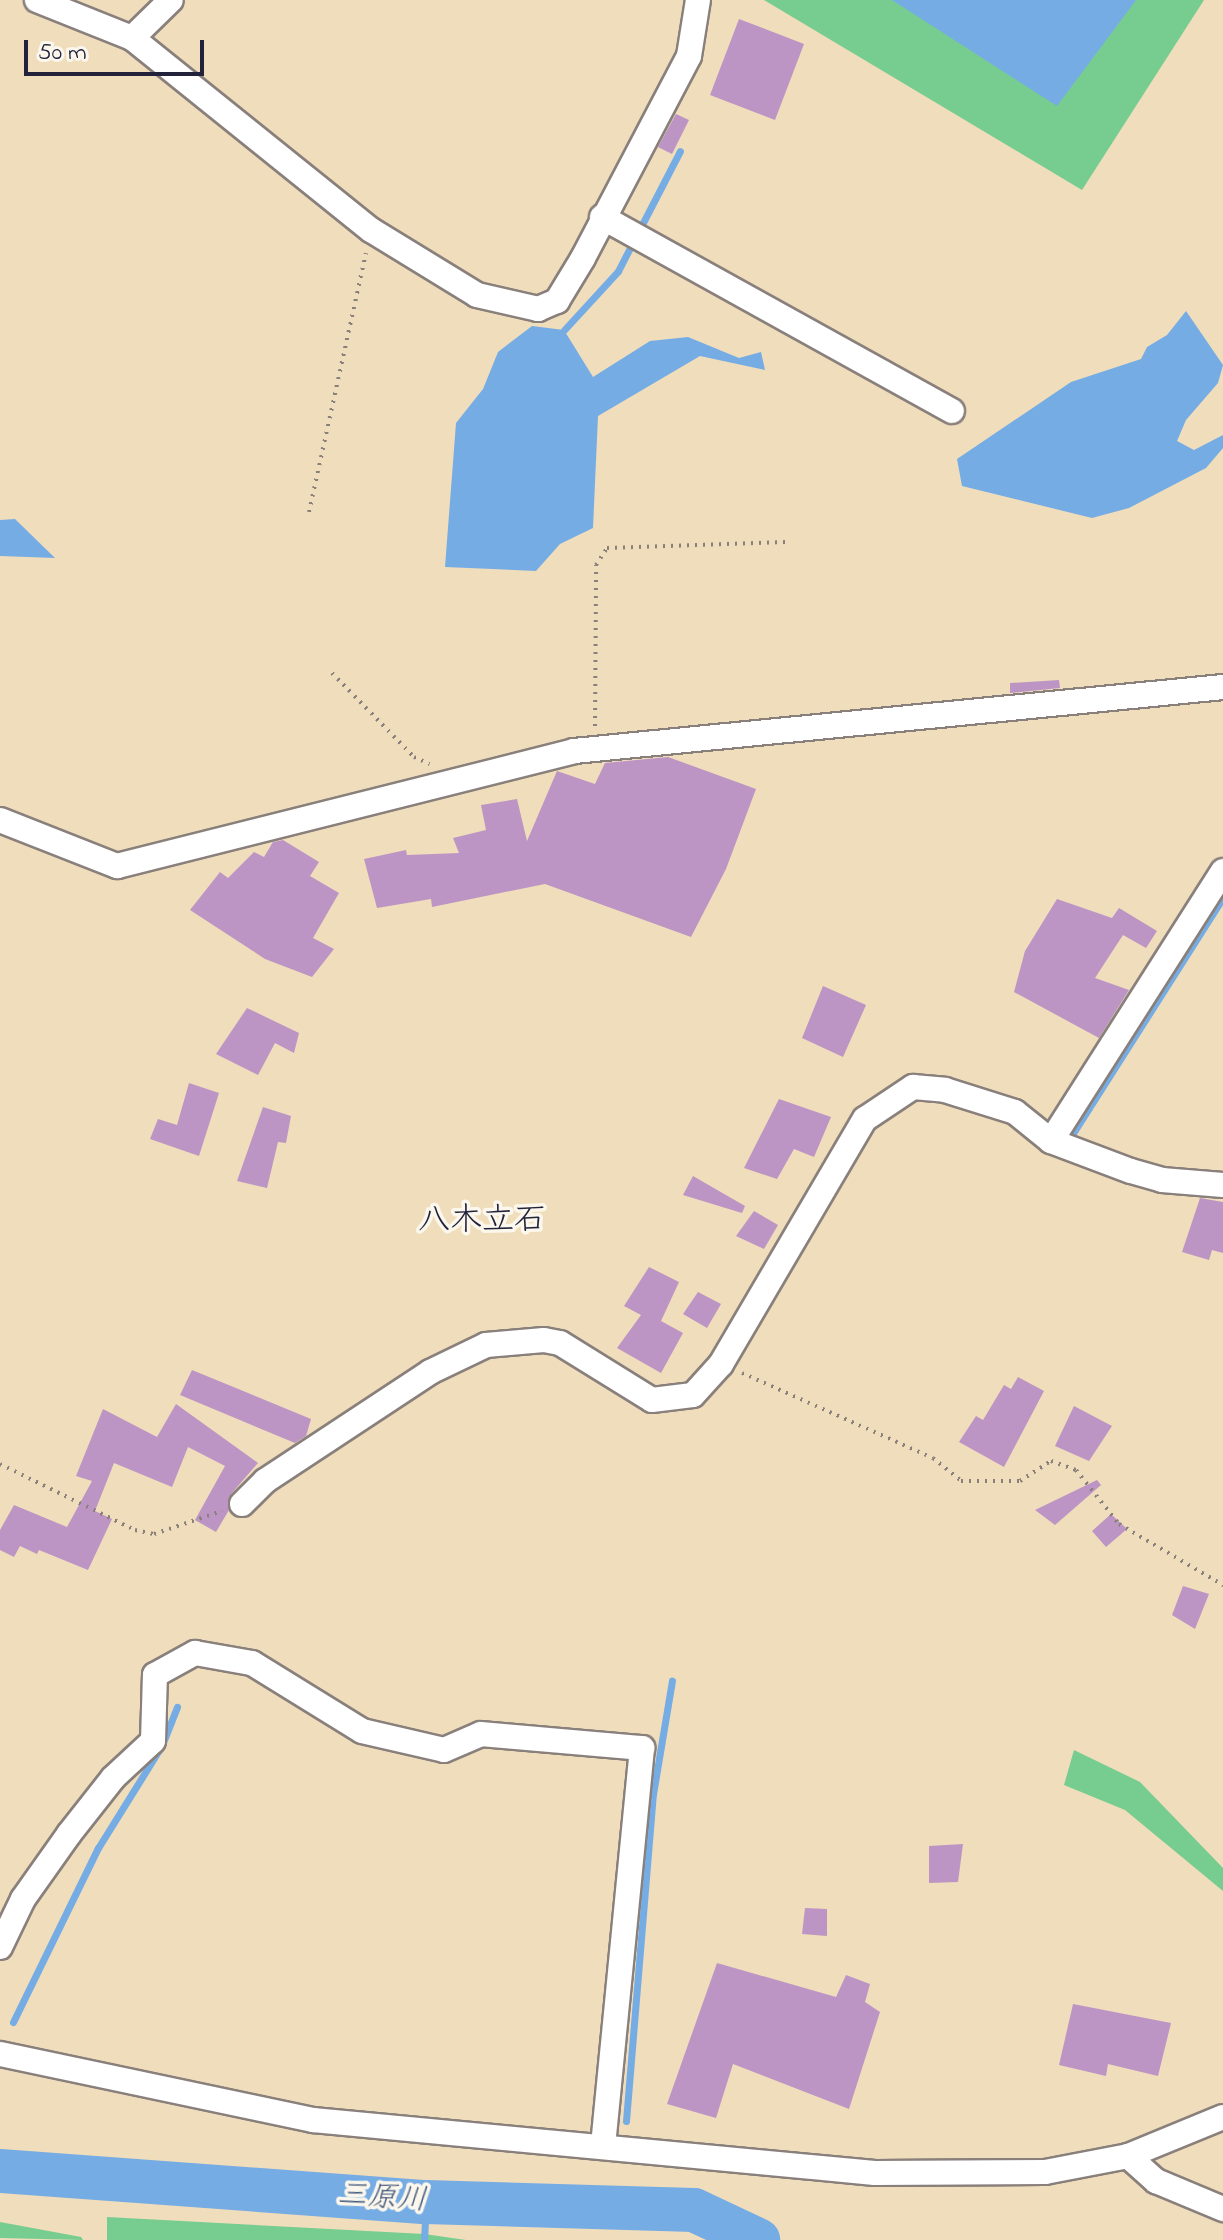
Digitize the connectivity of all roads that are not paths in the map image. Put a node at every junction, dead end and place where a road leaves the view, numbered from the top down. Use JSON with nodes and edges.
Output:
{"nodes":[{"id":1,"x":37,"y":0,"type":"edge"},
{"id":2,"x":171,"y":0,"type":"edge"},
{"id":3,"x":698,"y":0,"type":"edge"},
{"id":4,"x":132,"y":38,"type":"junction"},
{"id":5,"x":602,"y":217,"type":"junction"},
{"id":6,"x":952,"y":411,"type":"dead end"},
{"id":7,"x":1223,"y":687,"type":"edge"},
{"id":8,"x":0,"y":820,"type":"edge"},
{"id":9,"x":1223,"y":871,"type":"edge"},
{"id":10,"x":1051,"y":1141,"type":"junction"},
{"id":11,"x":1223,"y":1185,"type":"edge"},
{"id":12,"x":242,"y":1504,"type":"road end"},
{"id":13,"x":0,"y":1947,"type":"edge"},
{"id":14,"x":0,"y":2054,"type":"edge"},
{"id":15,"x":1223,"y":2117,"type":"edge"},
{"id":16,"x":603,"y":2146,"type":"junction"},
{"id":17,"x":1128,"y":2156,"type":"junction"},
{"id":18,"x":1223,"y":2209,"type":"edge"}],
"edges":[{"from":1,"to":4,"type":"street"},
{"from":2,"to":4,"type":"street"},
{"from":3,"to":5,"type":"street"},
{"from":4,"to":5,"type":"street"},
{"from":5,"to":6,"type":"street"},
{"from":7,"to":8,"type":"street"},
{"from":9,"to":10,"type":"street"},
{"from":10,"to":11,"type":"street"},
{"from":10,"to":12,"type":"street"},
{"from":13,"to":16,"type":"street"},
{"from":14,"to":16,"type":"street"},
{"from":15,"to":17,"type":"street"},
{"from":16,"to":17,"type":"street"},
{"from":17,"to":18,"type":"street"}]}
